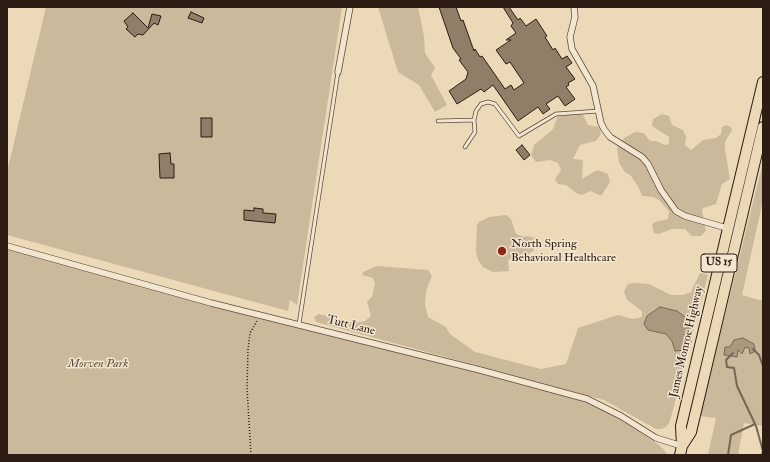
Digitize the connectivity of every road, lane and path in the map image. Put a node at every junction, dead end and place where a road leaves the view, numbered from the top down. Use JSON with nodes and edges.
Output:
{"nodes":[{"id":1,"x":350,"y":7,"type":"edge"},
{"id":2,"x":574,"y":7,"type":"edge"},
{"id":3,"x":338,"y":72,"type":"joint"},
{"id":4,"x":763,"y":82,"type":"edge"},
{"id":5,"x":599,"y":111,"type":"junction"},
{"id":6,"x":474,"y":120,"type":"junction"},
{"id":7,"x":438,"y":121,"type":"dead end"},
{"id":8,"x":763,"y":127,"type":"edge"},
{"id":9,"x":465,"y":147,"type":"dead end"},
{"id":10,"x":728,"y":228,"type":"junction"},
{"id":11,"x":738,"y":231,"type":"junction"},
{"id":12,"x":7,"y":246,"type":"edge"},
{"id":13,"x":261,"y":315,"type":"junction"},
{"id":14,"x":299,"y":324,"type":"junction"},
{"id":15,"x":681,"y":450,"type":"edge"},
{"id":16,"x":251,"y":455,"type":"edge"}],
"edges":[{"from":1,"to":3,"type":"street"},
{"from":2,"to":5,"type":"street"},
{"from":3,"to":14,"type":"lane"},
{"from":4,"to":10,"type":"highway","name":"James Monroe Highway","number":"US 15"},
{"from":5,"to":6,"type":"lane"},
{"from":5,"to":10,"type":"street"},
{"from":6,"to":7,"type":"lane"},
{"from":6,"to":9,"type":"lane"},
{"from":8,"to":11,"type":"highway","name":"James Monroe Highway","number":"US 15"},
{"from":10,"to":11,"type":"street"},
{"from":10,"to":15,"type":"highway","name":"James Monroe Highway","number":"US 15"},
{"from":11,"to":15,"type":"highway","name":"James Monroe Highway","number":"US 15"},
{"from":12,"to":13,"type":"street","name":"Tutt Lane"},
{"from":13,"to":14,"type":"street","name":"Tutt Lane"},
{"from":13,"to":16,"type":"path"},
{"from":14,"to":15,"type":"street","name":"Tutt Lane"}]}
